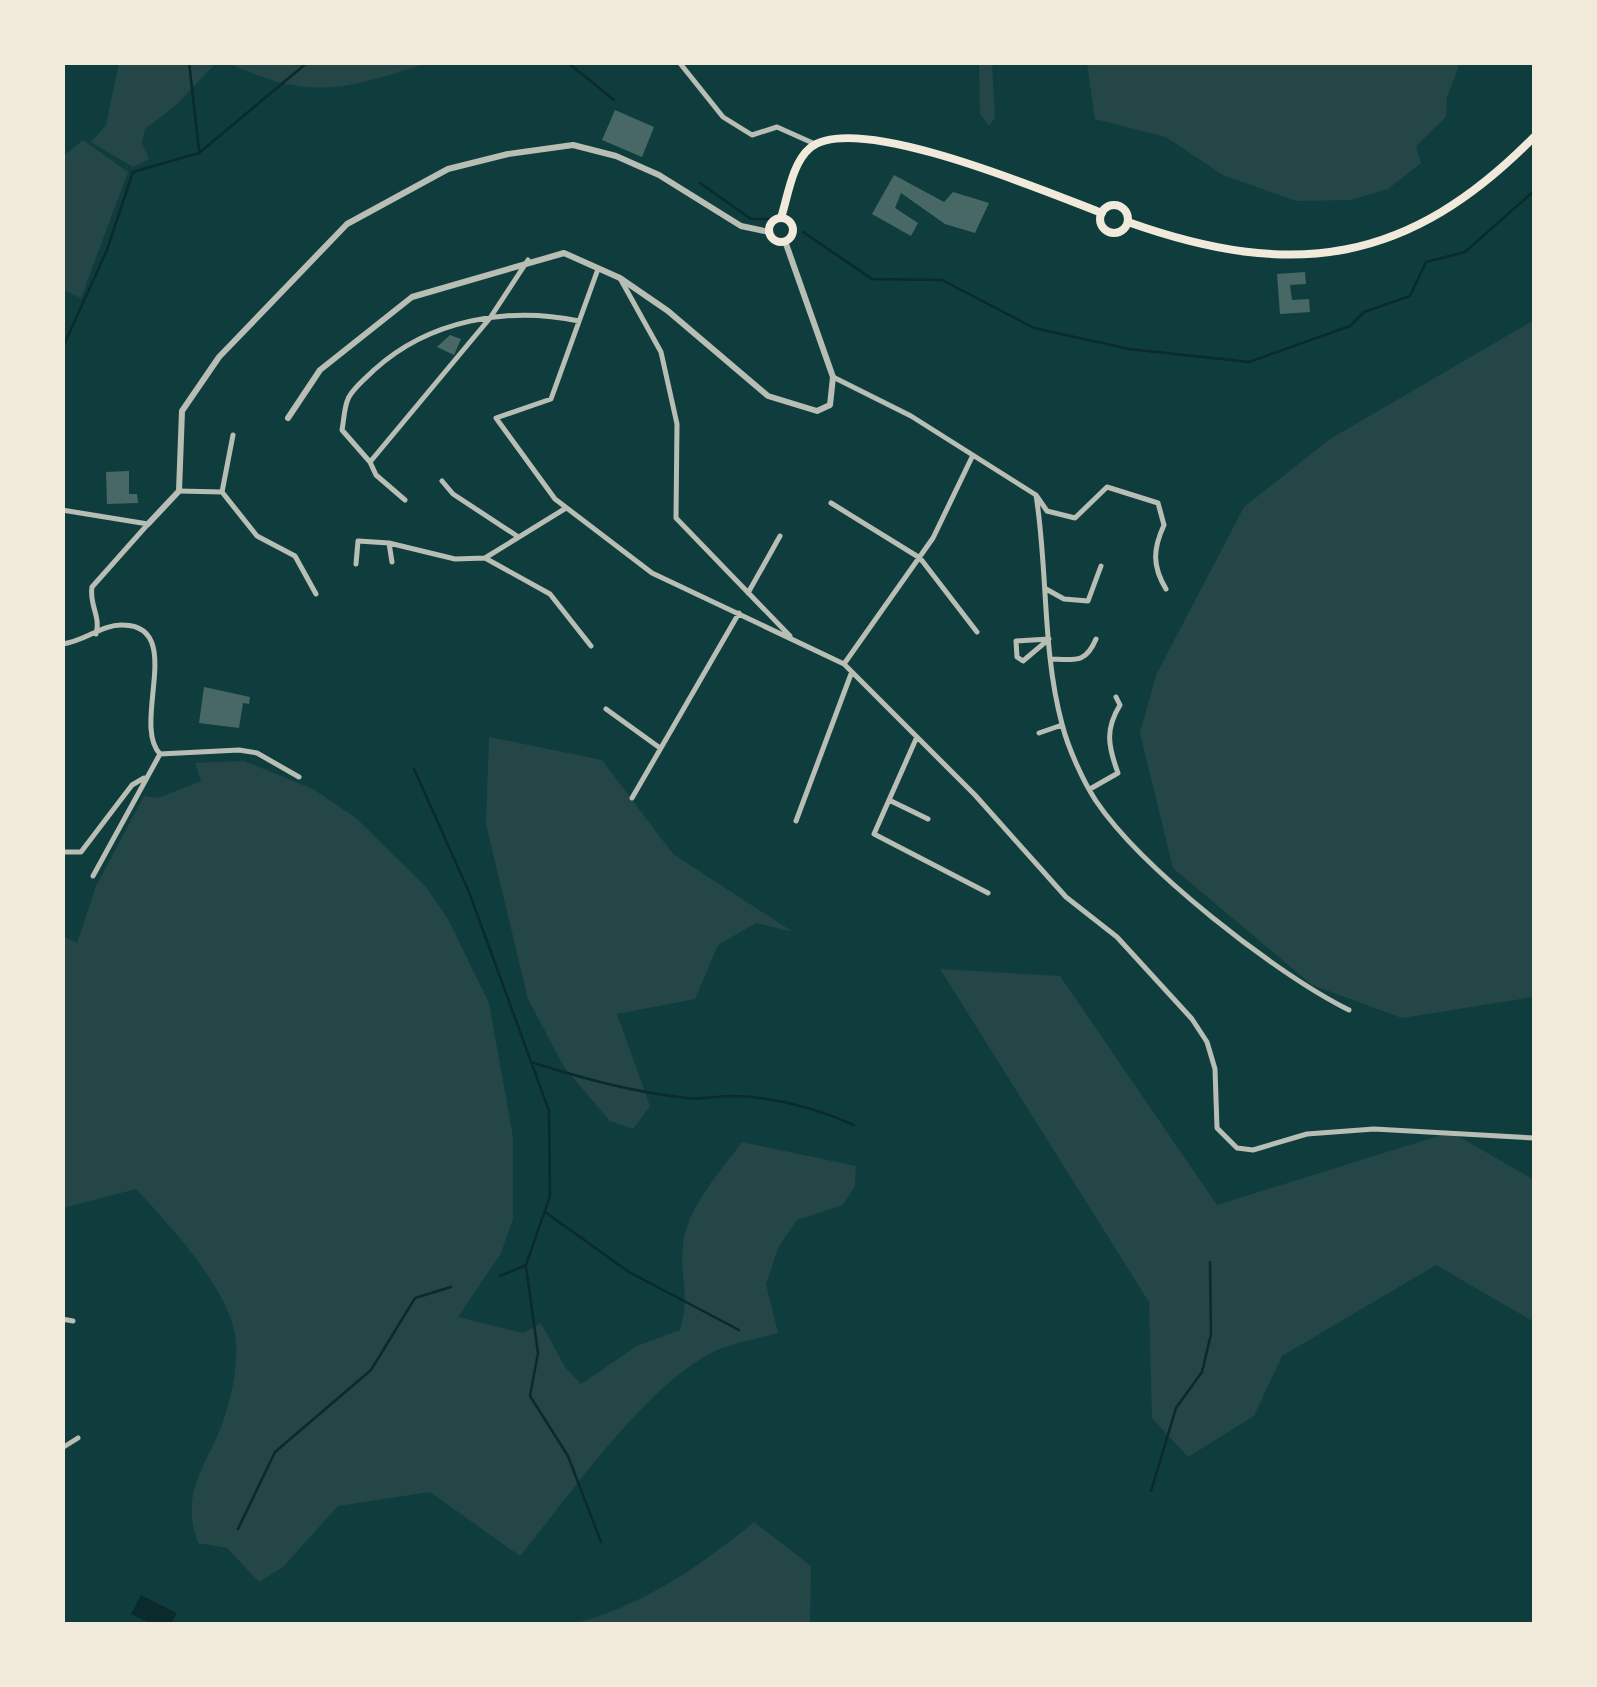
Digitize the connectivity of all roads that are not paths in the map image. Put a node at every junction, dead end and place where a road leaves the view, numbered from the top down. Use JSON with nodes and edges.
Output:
{"nodes":[{"id":1,"x":679,"y":62,"type":"edge"},
{"id":2,"x":1534,"y":137,"type":"edge"},
{"id":3,"x":815,"y":144,"type":"junction"},
{"id":4,"x":1102,"y":213,"type":"junction"},
{"id":5,"x":781,"y":218,"type":"junction"},
{"id":6,"x":1128,"y":222,"type":"junction"},
{"id":7,"x":769,"y":232,"type":"junction"},
{"id":8,"x":785,"y":241,"type":"junction"},
{"id":9,"x":528,"y":260,"type":"junction"},
{"id":10,"x":598,"y":266,"type":"junction"},
{"id":11,"x":620,"y":278,"type":"junction"},
{"id":12,"x":490,"y":318,"type":"junction"},
{"id":13,"x":579,"y":320,"type":"junction"},
{"id":14,"x":833,"y":377,"type":"junction"},
{"id":15,"x":288,"y":418,"type":"dead end"},
{"id":16,"x":233,"y":436,"type":"dead end"},
{"id":17,"x":972,"y":457,"type":"junction"},
{"id":18,"x":370,"y":462,"type":"junction"},
{"id":19,"x":442,"y":481,"type":"dead end"},
{"id":20,"x":179,"y":491,"type":"junction"},
{"id":21,"x":222,"y":492,"type":"junction"},
{"id":22,"x":1036,"y":495,"type":"junction"},
{"id":23,"x":405,"y":500,"type":"dead end"},
{"id":24,"x":832,"y":503,"type":"dead end"},
{"id":25,"x":566,"y":508,"type":"junction"},
{"id":26,"x":62,"y":510,"type":"edge"},
{"id":27,"x":148,"y":524,"type":"junction"},
{"id":28,"x":517,"y":536,"type":"junction"},
{"id":29,"x":780,"y":536,"type":"dead end"},
{"id":30,"x":388,"y":543,"type":"junction"},
{"id":31,"x":484,"y":558,"type":"junction"},
{"id":32,"x":920,"y":558,"type":"junction"},
{"id":33,"x":392,"y":562,"type":"dead end"},
{"id":34,"x":356,"y":564,"type":"dead end"},
{"id":35,"x":1100,"y":566,"type":"dead end"},
{"id":36,"x":1046,"y":589,"type":"junction"},
{"id":37,"x":1166,"y":589,"type":"dead end"},
{"id":38,"x":748,"y":593,"type":"junction"},
{"id":39,"x":316,"y":594,"type":"dead end"},
{"id":40,"x":740,"y":612,"type":"junction"},
{"id":41,"x":977,"y":632,"type":"dead end"},
{"id":42,"x":96,"y":634,"type":"junction"},
{"id":43,"x":1049,"y":639,"type":"junction"},
{"id":44,"x":1096,"y":639,"type":"dead end"},
{"id":45,"x":794,"y":640,"type":"junction"},
{"id":46,"x":62,"y":644,"type":"edge"},
{"id":47,"x":590,"y":646,"type":"dead end"},
{"id":48,"x":1052,"y":659,"type":"junction"},
{"id":49,"x":844,"y":664,"type":"junction"},
{"id":50,"x":851,"y":674,"type":"junction"},
{"id":51,"x":1116,"y":698,"type":"dead end"},
{"id":52,"x":606,"y":710,"type":"dead end"},
{"id":53,"x":1062,"y":725,"type":"junction"},
{"id":54,"x":1039,"y":733,"type":"dead end"},
{"id":55,"x":916,"y":740,"type":"junction"},
{"id":56,"x":660,"y":748,"type":"junction"},
{"id":57,"x":160,"y":754,"type":"junction"},
{"id":58,"x":147,"y":777,"type":"junction"},
{"id":59,"x":299,"y":777,"type":"dead end"},
{"id":60,"x":1090,"y":789,"type":"junction"},
{"id":61,"x":632,"y":798,"type":"dead end"},
{"id":62,"x":889,"y":800,"type":"junction"},
{"id":63,"x":928,"y":819,"type":"dead end"},
{"id":64,"x":796,"y":820,"type":"dead end"},
{"id":65,"x":62,"y":852,"type":"edge"},
{"id":66,"x":93,"y":876,"type":"dead end"},
{"id":67,"x":988,"y":893,"type":"dead end"},
{"id":68,"x":1349,"y":1010,"type":"dead end"},
{"id":69,"x":1534,"y":1138,"type":"edge"},
{"id":70,"x":62,"y":1319,"type":"edge"},
{"id":71,"x":73,"y":1320,"type":"dead end"},
{"id":72,"x":78,"y":1438,"type":"dead end"},
{"id":73,"x":62,"y":1448,"type":"edge"}],
"edges":[{"from":1,"to":3,"type":"street"},
{"from":2,"to":6,"type":"main road"},
{"from":3,"to":4,"type":"main road"},
{"from":3,"to":5,"type":"main road"},
{"from":4,"to":6,"type":"main road"},
{"from":4,"to":6,"type":"main road"},
{"from":5,"to":7,"type":"main road"},
{"from":5,"to":8,"type":"main road"},
{"from":7,"to":8,"type":"main road"},
{"from":7,"to":20,"type":"street"},
{"from":8,"to":14,"type":"street"},
{"from":9,"to":10,"type":"street"},
{"from":9,"to":12,"type":"street"},
{"from":9,"to":15,"type":"street"},
{"from":10,"to":11,"type":"street"},
{"from":10,"to":13,"type":"street"},
{"from":11,"to":14,"type":"street"},
{"from":11,"to":38,"type":"street"},
{"from":12,"to":13,"type":"street"},
{"from":12,"to":18,"type":"street"},
{"from":12,"to":18,"type":"street"},
{"from":13,"to":25,"type":"street"},
{"from":14,"to":17,"type":"street"},
{"from":16,"to":21,"type":"street"},
{"from":17,"to":22,"type":"street"},
{"from":17,"to":32,"type":"street"},
{"from":18,"to":23,"type":"street"},
{"from":19,"to":28,"type":"street"},
{"from":20,"to":21,"type":"street"},
{"from":20,"to":27,"type":"street"},
{"from":21,"to":39,"type":"street"},
{"from":22,"to":36,"type":"street"},
{"from":22,"to":37,"type":"street"},
{"from":24,"to":32,"type":"street"},
{"from":25,"to":28,"type":"street"},
{"from":25,"to":40,"type":"street"},
{"from":26,"to":27,"type":"street"},
{"from":27,"to":42,"type":"street"},
{"from":28,"to":31,"type":"street"},
{"from":29,"to":38,"type":"street"},
{"from":30,"to":31,"type":"street"},
{"from":30,"to":33,"type":"street"},
{"from":30,"to":34,"type":"street"},
{"from":31,"to":47,"type":"street"},
{"from":32,"to":41,"type":"street"},
{"from":32,"to":49,"type":"street"},
{"from":35,"to":36,"type":"street"},
{"from":36,"to":43,"type":"street"},
{"from":38,"to":45,"type":"street"},
{"from":40,"to":45,"type":"street"},
{"from":40,"to":56,"type":"street"},
{"from":42,"to":46,"type":"street"},
{"from":42,"to":57,"type":"street"},
{"from":43,"to":43,"type":"street"},
{"from":43,"to":48,"type":"street"},
{"from":44,"to":48,"type":"street"},
{"from":45,"to":49,"type":"street"},
{"from":48,"to":53,"type":"street"},
{"from":49,"to":50,"type":"street"},
{"from":50,"to":55,"type":"street"},
{"from":50,"to":64,"type":"street"},
{"from":51,"to":60,"type":"street"},
{"from":52,"to":56,"type":"street"},
{"from":53,"to":54,"type":"street"},
{"from":53,"to":60,"type":"street"},
{"from":55,"to":62,"type":"street"},
{"from":55,"to":69,"type":"street"},
{"from":56,"to":61,"type":"street"},
{"from":57,"to":58,"type":"street"},
{"from":57,"to":59,"type":"street"},
{"from":58,"to":65,"type":"street"},
{"from":58,"to":66,"type":"street"},
{"from":60,"to":68,"type":"street"},
{"from":62,"to":63,"type":"street"},
{"from":62,"to":67,"type":"street"},
{"from":70,"to":71,"type":"street"},
{"from":72,"to":73,"type":"street"}]}
